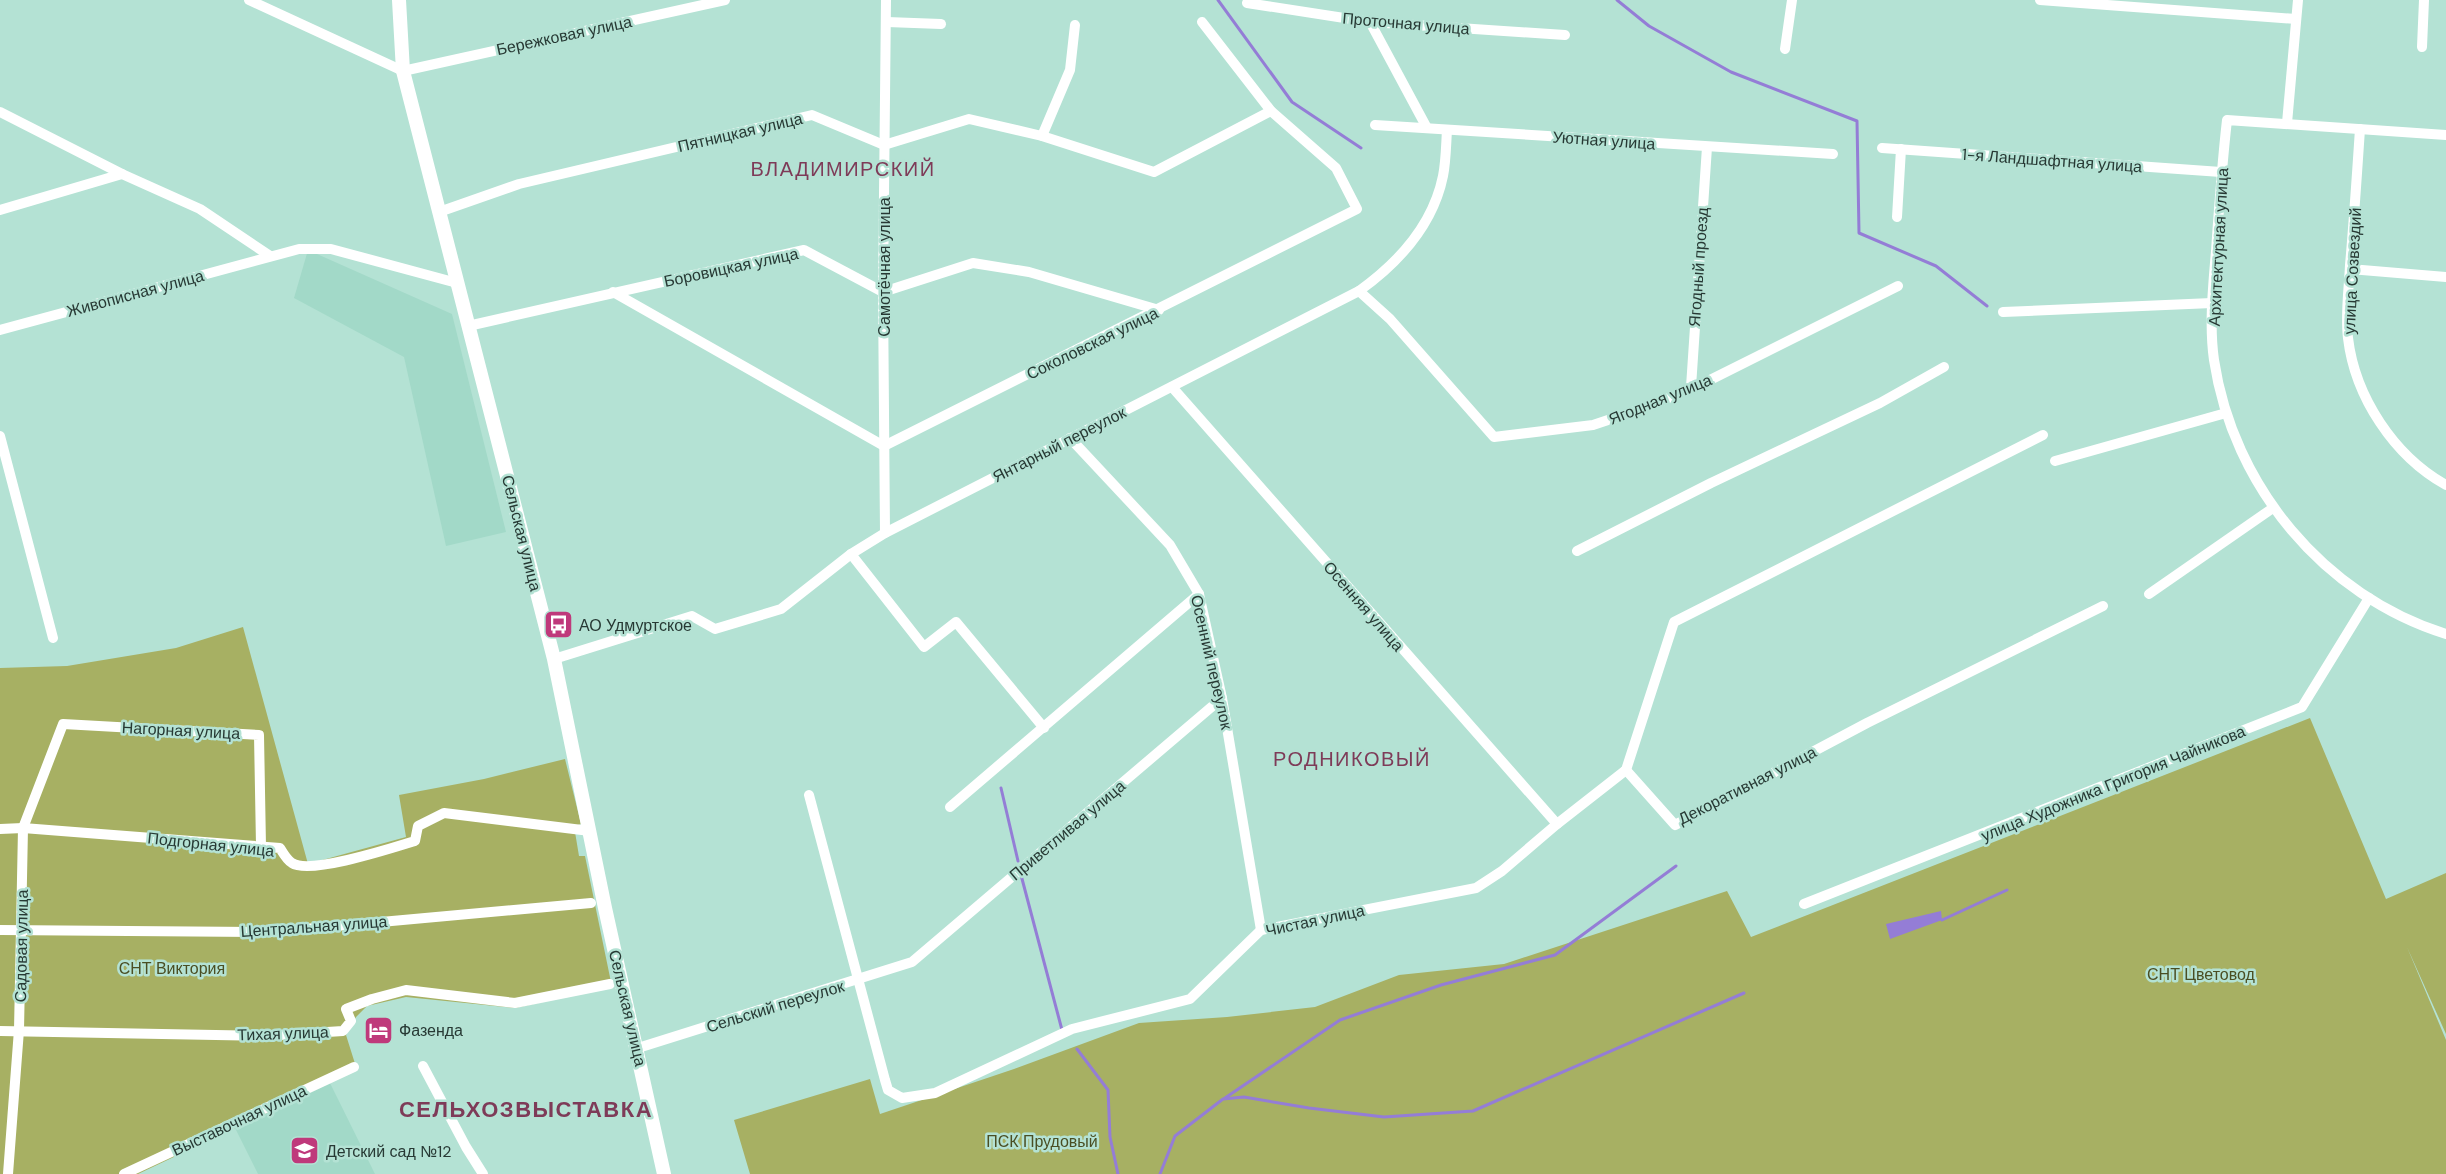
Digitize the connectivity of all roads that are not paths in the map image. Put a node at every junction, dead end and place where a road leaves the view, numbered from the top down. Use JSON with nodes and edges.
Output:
{"nodes":[{"id":1,"x":249,"y":0,"type":"edge"},
{"id":2,"x":399,"y":0,"type":"edge"},
{"id":3,"x":725,"y":0,"type":"edge"},
{"id":4,"x":886,"y":0,"type":"edge"},
{"id":5,"x":1792,"y":0,"type":"edge"},
{"id":6,"x":2040,"y":0,"type":"edge"},
{"id":7,"x":2298,"y":0,"type":"edge"},
{"id":8,"x":2424,"y":0,"type":"edge"},
{"id":9,"x":1248,"y":3,"type":"dead end"},
{"id":10,"x":2296,"y":19,"type":"junction"},
{"id":11,"x":887,"y":22,"type":"junction"},
{"id":12,"x":1202,"y":22,"type":"dead end"},
{"id":13,"x":1370,"y":22,"type":"junction"},
{"id":14,"x":941,"y":24,"type":"dead end"},
{"id":15,"x":1075,"y":25,"type":"dead end"},
{"id":16,"x":1566,"y":35,"type":"dead end"},
{"id":17,"x":2422,"y":47,"type":"dead end"},
{"id":18,"x":1785,"y":49,"type":"dead end"},
{"id":19,"x":403,"y":71,"type":"junction"},
{"id":20,"x":1270,"y":111,"type":"junction"},
{"id":21,"x":0,"y":112,"type":"edge"},
{"id":22,"x":2288,"y":123,"type":"junction"},
{"id":23,"x":1375,"y":125,"type":"dead end"},
{"id":24,"x":1427,"y":128,"type":"junction"},
{"id":25,"x":2360,"y":129,"type":"junction"},
{"id":26,"x":1446,"y":130,"type":"junction"},
{"id":27,"x":1042,"y":135,"type":"junction"},
{"id":28,"x":2446,"y":135,"type":"edge"},
{"id":29,"x":884,"y":145,"type":"junction"},
{"id":30,"x":1707,"y":147,"type":"junction"},
{"id":31,"x":1882,"y":148,"type":"dead end"},
{"id":32,"x":1900,"y":149,"type":"junction"},
{"id":33,"x":1833,"y":154,"type":"dead end"},
{"id":34,"x":2221,"y":172,"type":"junction"},
{"id":35,"x":122,"y":174,"type":"junction"},
{"id":36,"x":0,"y":210,"type":"edge"},
{"id":37,"x":439,"y":212,"type":"junction"},
{"id":38,"x":1897,"y":217,"type":"dead end"},
{"id":39,"x":270,"y":256,"type":"junction"},
{"id":40,"x":2350,"y":269,"type":"junction"},
{"id":41,"x":2446,"y":277,"type":"edge"},
{"id":42,"x":457,"y":283,"type":"junction"},
{"id":43,"x":1898,"y":286,"type":"dead end"},
{"id":44,"x":1359,"y":291,"type":"junction"},
{"id":45,"x":613,"y":292,"type":"junction"},
{"id":46,"x":883,"y":292,"type":"junction"},
{"id":47,"x":2212,"y":303,"type":"junction"},
{"id":48,"x":1159,"y":310,"type":"junction"},
{"id":49,"x":2003,"y":312,"type":"dead end"},
{"id":50,"x":468,"y":326,"type":"junction"},
{"id":51,"x":0,"y":330,"type":"edge"},
{"id":52,"x":1944,"y":367,"type":"dead end"},
{"id":53,"x":1172,"y":387,"type":"junction"},
{"id":54,"x":1691,"y":387,"type":"junction"},
{"id":55,"x":2226,"y":413,"type":"junction"},
{"id":56,"x":2043,"y":435,"type":"dead end"},
{"id":57,"x":0,"y":436,"type":"edge"},
{"id":58,"x":1070,"y":438,"type":"junction"},
{"id":59,"x":884,"y":446,"type":"junction"},
{"id":60,"x":2055,"y":461,"type":"dead end"},
{"id":61,"x":2446,"y":485,"type":"edge"},
{"id":62,"x":2273,"y":508,"type":"junction"},
{"id":63,"x":885,"y":533,"type":"junction"},
{"id":64,"x":1577,"y":551,"type":"dead end"},
{"id":65,"x":851,"y":554,"type":"junction"},
{"id":66,"x":1199,"y":594,"type":"junction"},
{"id":67,"x":2149,"y":594,"type":"dead end"},
{"id":68,"x":2369,"y":598,"type":"junction"},
{"id":69,"x":2103,"y":606,"type":"dead end"},
{"id":70,"x":2446,"y":634,"type":"edge"},
{"id":71,"x":53,"y":638,"type":"dead end"},
{"id":72,"x":554,"y":659,"type":"junction"},
{"id":73,"x":1222,"y":698,"type":"junction"},
{"id":74,"x":63,"y":724,"type":"joint"},
{"id":75,"x":1044,"y":728,"type":"junction"},
{"id":76,"x":1626,"y":770,"type":"junction"},
{"id":77,"x":809,"y":795,"type":"dead end"},
{"id":78,"x":950,"y":807,"type":"dead end"},
{"id":79,"x":1557,"y":824,"type":"junction"},
{"id":80,"x":23,"y":828,"type":"junction"},
{"id":81,"x":0,"y":829,"type":"edge"},
{"id":82,"x":590,"y":831,"type":"junction"},
{"id":83,"x":261,"y":846,"type":"junction"},
{"id":84,"x":591,"y":903,"type":"dead end"},
{"id":85,"x":1804,"y":904,"type":"dead end"},
{"id":86,"x":21,"y":929,"type":"junction"},
{"id":87,"x":0,"y":930,"type":"edge"},
{"id":88,"x":1261,"y":930,"type":"junction"},
{"id":89,"x":912,"y":962,"type":"joint"},
{"id":90,"x":858,"y":980,"type":"junction"},
{"id":91,"x":610,"y":984,"type":"dead end"},
{"id":92,"x":19,"y":1030,"type":"junction"},
{"id":93,"x":0,"y":1031,"type":"edge"},
{"id":94,"x":638,"y":1048,"type":"junction"},
{"id":95,"x":423,"y":1066,"type":"dead end"},
{"id":96,"x":354,"y":1067,"type":"dead end"},
{"id":97,"x":5,"y":1126,"type":"edge"},
{"id":98,"x":8,"y":1174,"type":"edge"},
{"id":99,"x":124,"y":1174,"type":"edge"},
{"id":100,"x":483,"y":1174,"type":"edge"},
{"id":101,"x":664,"y":1174,"type":"edge"}],
"edges":[{"from":1,"to":19,"type":"street"},
{"from":2,"to":19,"type":"street","name":"Сельская улица"},
{"from":3,"to":19,"type":"street","name":"Бережковая улица"},
{"from":4,"to":11,"type":"street","name":"Самотёчная улица"},
{"from":5,"to":18,"type":"street"},
{"from":6,"to":10,"type":"street"},
{"from":7,"to":10,"type":"street"},
{"from":8,"to":17,"type":"street"},
{"from":9,"to":13,"type":"street","name":"Проточная улица"},
{"from":10,"to":22,"type":"street"},
{"from":11,"to":14,"type":"street"},
{"from":11,"to":29,"type":"street","name":"Самотёчная улица"},
{"from":12,"to":20,"type":"street","name":"Соколовская улица"},
{"from":13,"to":16,"type":"street","name":"Проточная улица"},
{"from":13,"to":24,"type":"street"},
{"from":15,"to":27,"type":"street"},
{"from":19,"to":37,"type":"street","name":"Сельская улица"},
{"from":20,"to":27,"type":"street"},
{"from":20,"to":48,"type":"street","name":"Соколовская улица"},
{"from":21,"to":35,"type":"street"},
{"from":22,"to":25,"type":"street"},
{"from":22,"to":34,"type":"street","name":"Архитектурная улица"},
{"from":23,"to":24,"type":"street","name":"Уютная улица"},
{"from":24,"to":26,"type":"street","name":"Уютная улица"},
{"from":25,"to":28,"type":"street"},
{"from":25,"to":40,"type":"street","name":"улица Созвездий"},
{"from":26,"to":30,"type":"street","name":"Уютная улица"},
{"from":26,"to":44,"type":"street","name":"Янтарный переулок"},
{"from":27,"to":29,"type":"street"},
{"from":29,"to":37,"type":"street","name":"Пятницкая улица"},
{"from":29,"to":46,"type":"street","name":"Самотёчная улица"},
{"from":30,"to":33,"type":"street","name":"Уютная улица"},
{"from":30,"to":54,"type":"street","name":"Ягодный проезд"},
{"from":31,"to":32,"type":"street","name":"1-я Ландшафтная улица"},
{"from":32,"to":34,"type":"street","name":"1-я Ландшафтная улица"},
{"from":32,"to":38,"type":"street"},
{"from":34,"to":47,"type":"street","name":"Архитектурная улица"},
{"from":35,"to":36,"type":"street"},
{"from":35,"to":39,"type":"street"},
{"from":37,"to":42,"type":"street","name":"Сельская улица"},
{"from":39,"to":42,"type":"street","name":"Живописная улица"},
{"from":39,"to":51,"type":"street","name":"Живописная улица"},
{"from":40,"to":41,"type":"street"},
{"from":40,"to":61,"type":"street","name":"улица Созвездий"},
{"from":42,"to":50,"type":"street","name":"Сельская улица"},
{"from":43,"to":54,"type":"street","name":"Ягодная улица"},
{"from":44,"to":53,"type":"street","name":"Янтарный переулок"},
{"from":44,"to":54,"type":"street","name":"Ягодная улица"},
{"from":45,"to":46,"type":"street","name":"Боровицкая улица"},
{"from":45,"to":50,"type":"street","name":"Боровицкая улица"},
{"from":45,"to":59,"type":"street"},
{"from":46,"to":48,"type":"street"},
{"from":46,"to":59,"type":"street","name":"Самотёчная улица"},
{"from":47,"to":49,"type":"street"},
{"from":47,"to":55,"type":"street","name":"Архитектурная улица"},
{"from":48,"to":59,"type":"street","name":"Соколовская улица"},
{"from":50,"to":72,"type":"street","name":"Сельская улица"},
{"from":52,"to":64,"type":"street"},
{"from":53,"to":58,"type":"street","name":"Янтарный переулок"},
{"from":53,"to":79,"type":"street","name":"Осенняя улица"},
{"from":55,"to":60,"type":"street"},
{"from":55,"to":62,"type":"street","name":"Архитектурная улица"},
{"from":56,"to":76,"type":"street"},
{"from":57,"to":71,"type":"street"},
{"from":58,"to":63,"type":"street","name":"Янтарный переулок"},
{"from":58,"to":66,"type":"street","name":"Осенний переулок"},
{"from":59,"to":63,"type":"street","name":"Самотёчная улица"},
{"from":62,"to":67,"type":"street"},
{"from":62,"to":68,"type":"street","name":"Архитектурная улица"},
{"from":63,"to":65,"type":"street","name":"Янтарный переулок"},
{"from":65,"to":72,"type":"street","name":"Янтарный переулок"},
{"from":65,"to":75,"type":"street"},
{"from":66,"to":73,"type":"street","name":"Осенний переулок"},
{"from":66,"to":75,"type":"street"},
{"from":68,"to":70,"type":"street","name":"Архитектурная улица"},
{"from":68,"to":85,"type":"street","name":"улица Художника Григория Чайникова"},
{"from":69,"to":76,"type":"street","name":"Декоративная улица"},
{"from":72,"to":82,"type":"street","name":"Сельская улица"},
{"from":73,"to":88,"type":"street","name":"Осенний переулок"},
{"from":73,"to":89,"type":"street","name":"Приветливая улица"},
{"from":74,"to":80,"type":"street","name":"Садовая улица"},
{"from":74,"to":83,"type":"street","name":"Нагорная улица"},
{"from":75,"to":78,"type":"street"},
{"from":76,"to":79,"type":"street","name":"Чистая улица"},
{"from":77,"to":90,"type":"street","name":"Чистая улица"},
{"from":79,"to":88,"type":"street","name":"Чистая улица"},
{"from":80,"to":81,"type":"street","name":"Подгорная улица"},
{"from":80,"to":83,"type":"street","name":"Подгорная улица"},
{"from":80,"to":86,"type":"street","name":"Садовая улица"},
{"from":82,"to":83,"type":"street","name":"Подгорная улица"},
{"from":82,"to":94,"type":"street","name":"Сельская улица"},
{"from":84,"to":86,"type":"street","name":"Центральная улица"},
{"from":86,"to":87,"type":"street","name":"Центральная улица"},
{"from":86,"to":92,"type":"street","name":"Садовая улица"},
{"from":88,"to":90,"type":"street","name":"Чистая улица"},
{"from":89,"to":90,"type":"street","name":"Сельский переулок"},
{"from":90,"to":94,"type":"street","name":"Сельский переулок"},
{"from":91,"to":92,"type":"street","name":"Тихая улица"},
{"from":92,"to":93,"type":"street","name":"Тихая улица"},
{"from":92,"to":97,"type":"street","name":"Садовая улица"},
{"from":94,"to":101,"type":"street","name":"Сельская улица"},
{"from":95,"to":100,"type":"street"},
{"from":96,"to":99,"type":"street","name":"Выставочная улица"},
{"from":97,"to":98,"type":"street","name":"Садовая улица"}]}
